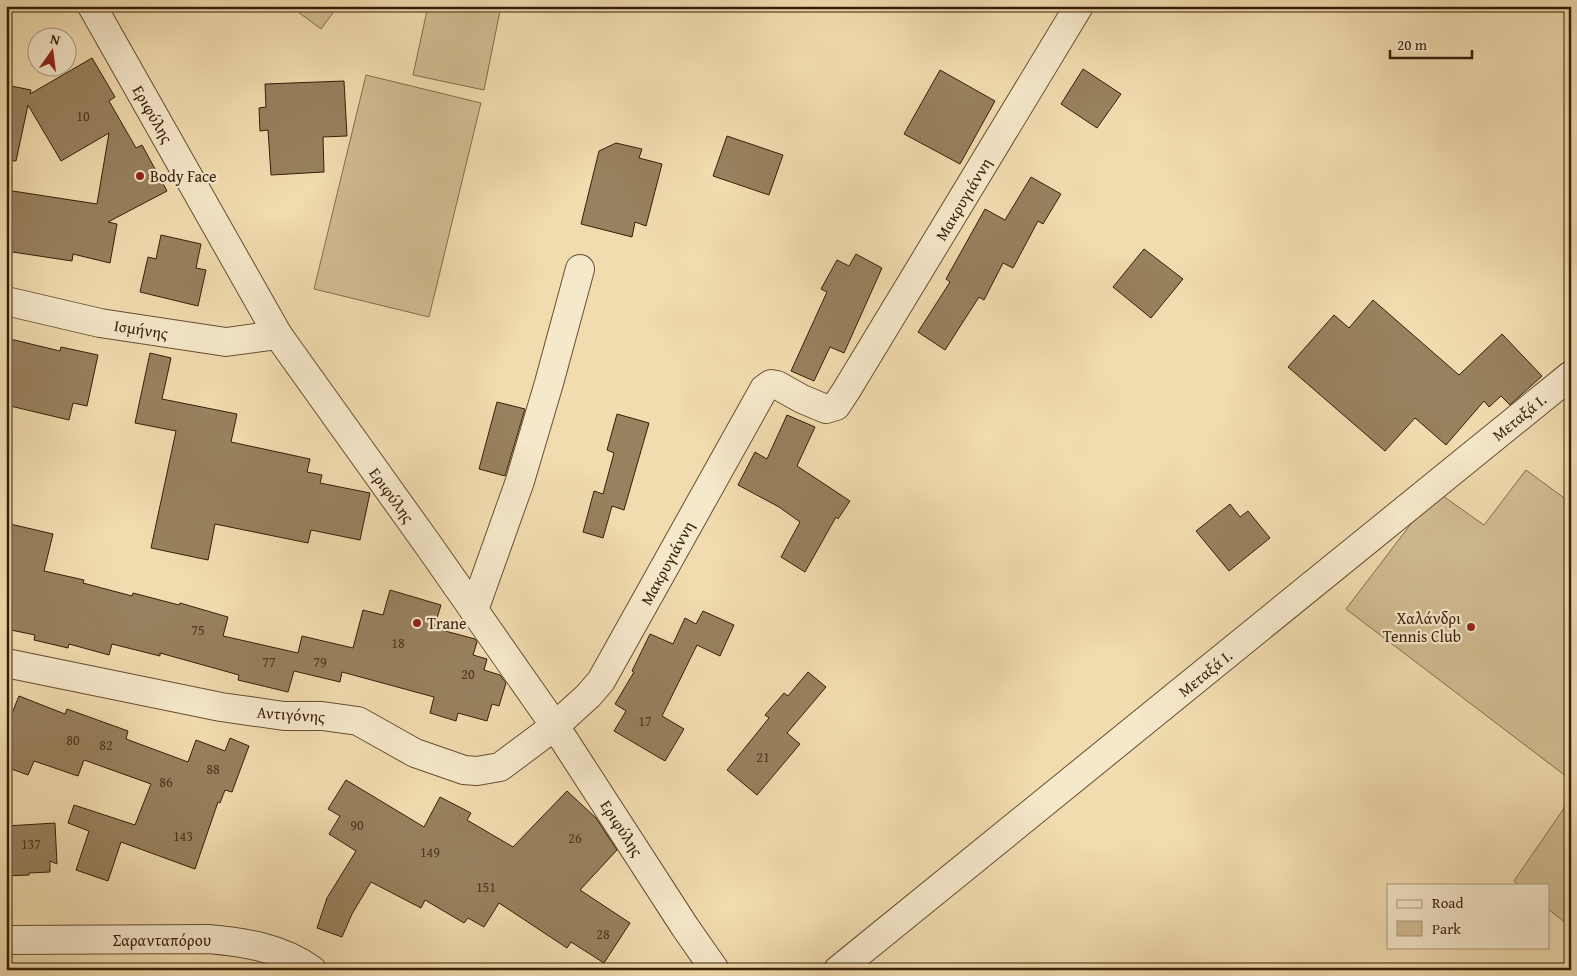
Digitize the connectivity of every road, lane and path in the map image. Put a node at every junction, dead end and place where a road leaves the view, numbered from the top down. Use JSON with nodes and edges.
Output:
{"nodes":[{"id":1,"x":92,"y":6,"type":"edge"},
{"id":2,"x":1079,"y":6,"type":"edge"},
{"id":3,"x":580,"y":269,"type":"dead end"},
{"id":4,"x":6,"y":302,"type":"edge"},
{"id":5,"x":278,"y":335,"type":"junction"},
{"id":6,"x":1571,"y":375,"type":"edge"},
{"id":7,"x":474,"y":610,"type":"junction"},
{"id":8,"x":6,"y":663,"type":"edge"},
{"id":9,"x":556,"y":726,"type":"junction"},
{"id":10,"x":6,"y":940,"type":"edge"},
{"id":11,"x":312,"y":970,"type":"edge"},
{"id":12,"x":715,"y":970,"type":"edge"},
{"id":13,"x":838,"y":970,"type":"edge"}],
"edges":[{"from":1,"to":5,"type":"street","name":"Εριφύλης"},
{"from":2,"to":9,"type":"street","name":"Μακρυγιάννη"},
{"from":3,"to":7,"type":"street"},
{"from":4,"to":5,"type":"street","name":"Ισμήνης"},
{"from":5,"to":7,"type":"street","name":"Εριφύλης"},
{"from":6,"to":13,"type":"street","name":"Μεταξά Ι."},
{"from":7,"to":9,"type":"street","name":"Εριφύλης"},
{"from":8,"to":9,"type":"street","name":"Αντιγόνης"},
{"from":9,"to":12,"type":"street","name":"Εριφύλης"},
{"from":10,"to":11,"type":"street","name":"Σαρανταπόρου"}]}
